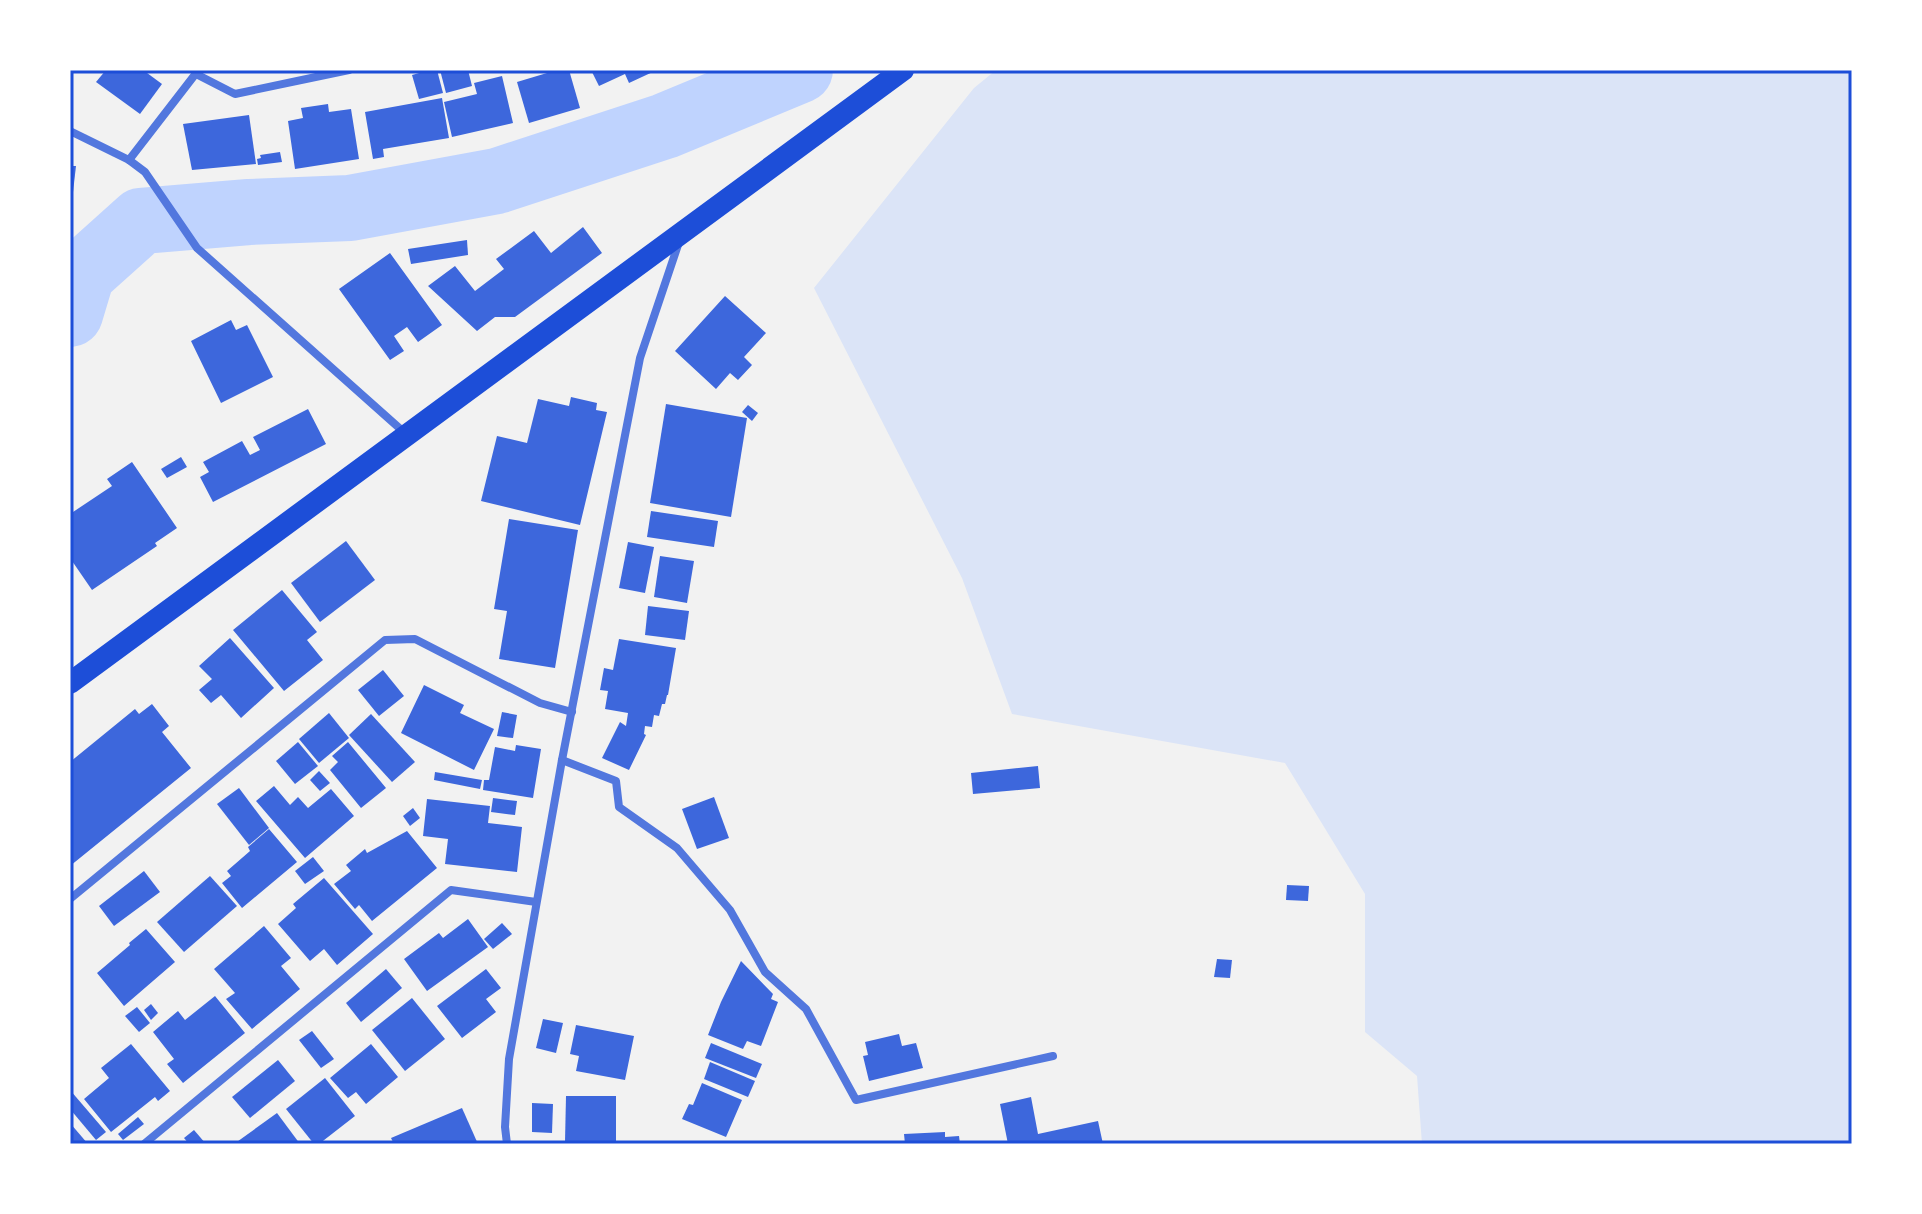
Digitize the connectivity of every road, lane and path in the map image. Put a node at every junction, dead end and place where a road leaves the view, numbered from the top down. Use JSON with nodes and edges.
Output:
{"nodes":[{"id":1,"x":349,"y":70,"type":"edge"},
{"id":2,"x":903,"y":70,"type":"edge"},
{"id":3,"x":197,"y":72,"type":"edge"},
{"id":4,"x":70,"y":131,"type":"edge"},
{"id":5,"x":129,"y":160,"type":"junction"},
{"id":6,"x":681,"y":233,"type":"junction"},
{"id":7,"x":407,"y":434,"type":"junction"},
{"id":8,"x":70,"y":683,"type":"edge"},
{"id":9,"x":572,"y":712,"type":"junction"},
{"id":10,"x":562,"y":760,"type":"junction"},
{"id":11,"x":70,"y":899,"type":"edge"},
{"id":12,"x":536,"y":902,"type":"junction"},
{"id":13,"x":1053,"y":1056,"type":"dead end"},
{"id":14,"x":144,"y":1144,"type":"edge"},
{"id":15,"x":507,"y":1144,"type":"edge"}],
"edges":[{"from":1,"to":3,"type":"street"},
{"from":2,"to":6,"type":"highway"},
{"from":3,"to":5,"type":"street"},
{"from":4,"to":5,"type":"street"},
{"from":5,"to":7,"type":"street"},
{"from":6,"to":7,"type":"highway"},
{"from":6,"to":9,"type":"street"},
{"from":7,"to":8,"type":"highway"},
{"from":9,"to":10,"type":"street"},
{"from":9,"to":11,"type":"street"},
{"from":10,"to":12,"type":"street"},
{"from":10,"to":13,"type":"street"},
{"from":12,"to":14,"type":"street"},
{"from":12,"to":15,"type":"street"}]}
